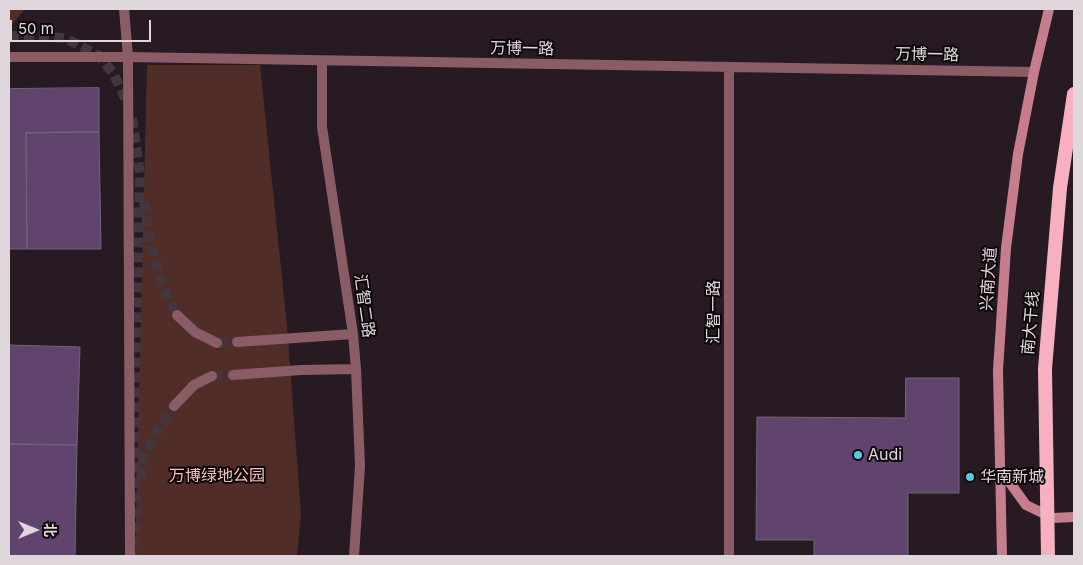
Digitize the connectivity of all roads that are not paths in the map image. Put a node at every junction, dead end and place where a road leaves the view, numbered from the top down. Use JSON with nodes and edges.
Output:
{"nodes":[{"id":1,"x":124,"y":9,"type":"edge"},
{"id":2,"x":1049,"y":9,"type":"edge"},
{"id":3,"x":9,"y":57,"type":"edge"},
{"id":4,"x":128,"y":57,"type":"junction"},
{"id":5,"x":322,"y":61,"type":"junction"},
{"id":6,"x":729,"y":67,"type":"junction"},
{"id":7,"x":1034,"y":72,"type":"junction"},
{"id":8,"x":1074,"y":94,"type":"edge"},
{"id":9,"x":177,"y":315,"type":"tunnel mouth"},
{"id":10,"x":353,"y":334,"type":"junction"},
{"id":11,"x":236,"y":342,"type":"tunnel mouth"},
{"id":12,"x":217,"y":343,"type":"tunnel mouth"},
{"id":13,"x":356,"y":370,"type":"junction"},
{"id":14,"x":233,"y":375,"type":"tunnel mouth"},
{"id":15,"x":212,"y":376,"type":"tunnel mouth"},
{"id":16,"x":174,"y":406,"type":"tunnel mouth"},
{"id":17,"x":1000,"y":468,"type":"junction"},
{"id":18,"x":1074,"y":517,"type":"edge"},
{"id":19,"x":130,"y":556,"type":"edge"},
{"id":20,"x":354,"y":556,"type":"edge"},
{"id":21,"x":729,"y":556,"type":"edge"},
{"id":22,"x":1002,"y":556,"type":"edge"},
{"id":23,"x":1048,"y":556,"type":"edge"}],
"edges":[{"from":1,"to":4,"type":"street"},
{"from":2,"to":7,"type":"main road","name":"兴南大道"},
{"from":3,"to":4,"type":"street","name":"万博一路"},
{"from":4,"to":5,"type":"street","name":"万博一路"},
{"from":4,"to":19,"type":"street"},
{"from":5,"to":6,"type":"street","name":"万博一路"},
{"from":5,"to":10,"type":"street","name":"汇智二路"},
{"from":6,"to":7,"type":"street","name":"万博一路"},
{"from":6,"to":21,"type":"street","name":"汇智一路"},
{"from":7,"to":17,"type":"main road","name":"兴南大道"},
{"from":8,"to":23,"type":"highway","name":"南大干线","bridge":true},
{"from":9,"to":12,"type":"street"},
{"from":10,"to":11,"type":"street"},
{"from":10,"to":13,"type":"street","name":"汇智二路"},
{"from":13,"to":14,"type":"street"},
{"from":13,"to":20,"type":"street","name":"汇智二路"},
{"from":15,"to":16,"type":"street"},
{"from":17,"to":18,"type":"main road"},
{"from":17,"to":22,"type":"main road","name":"兴南大道"}]}
